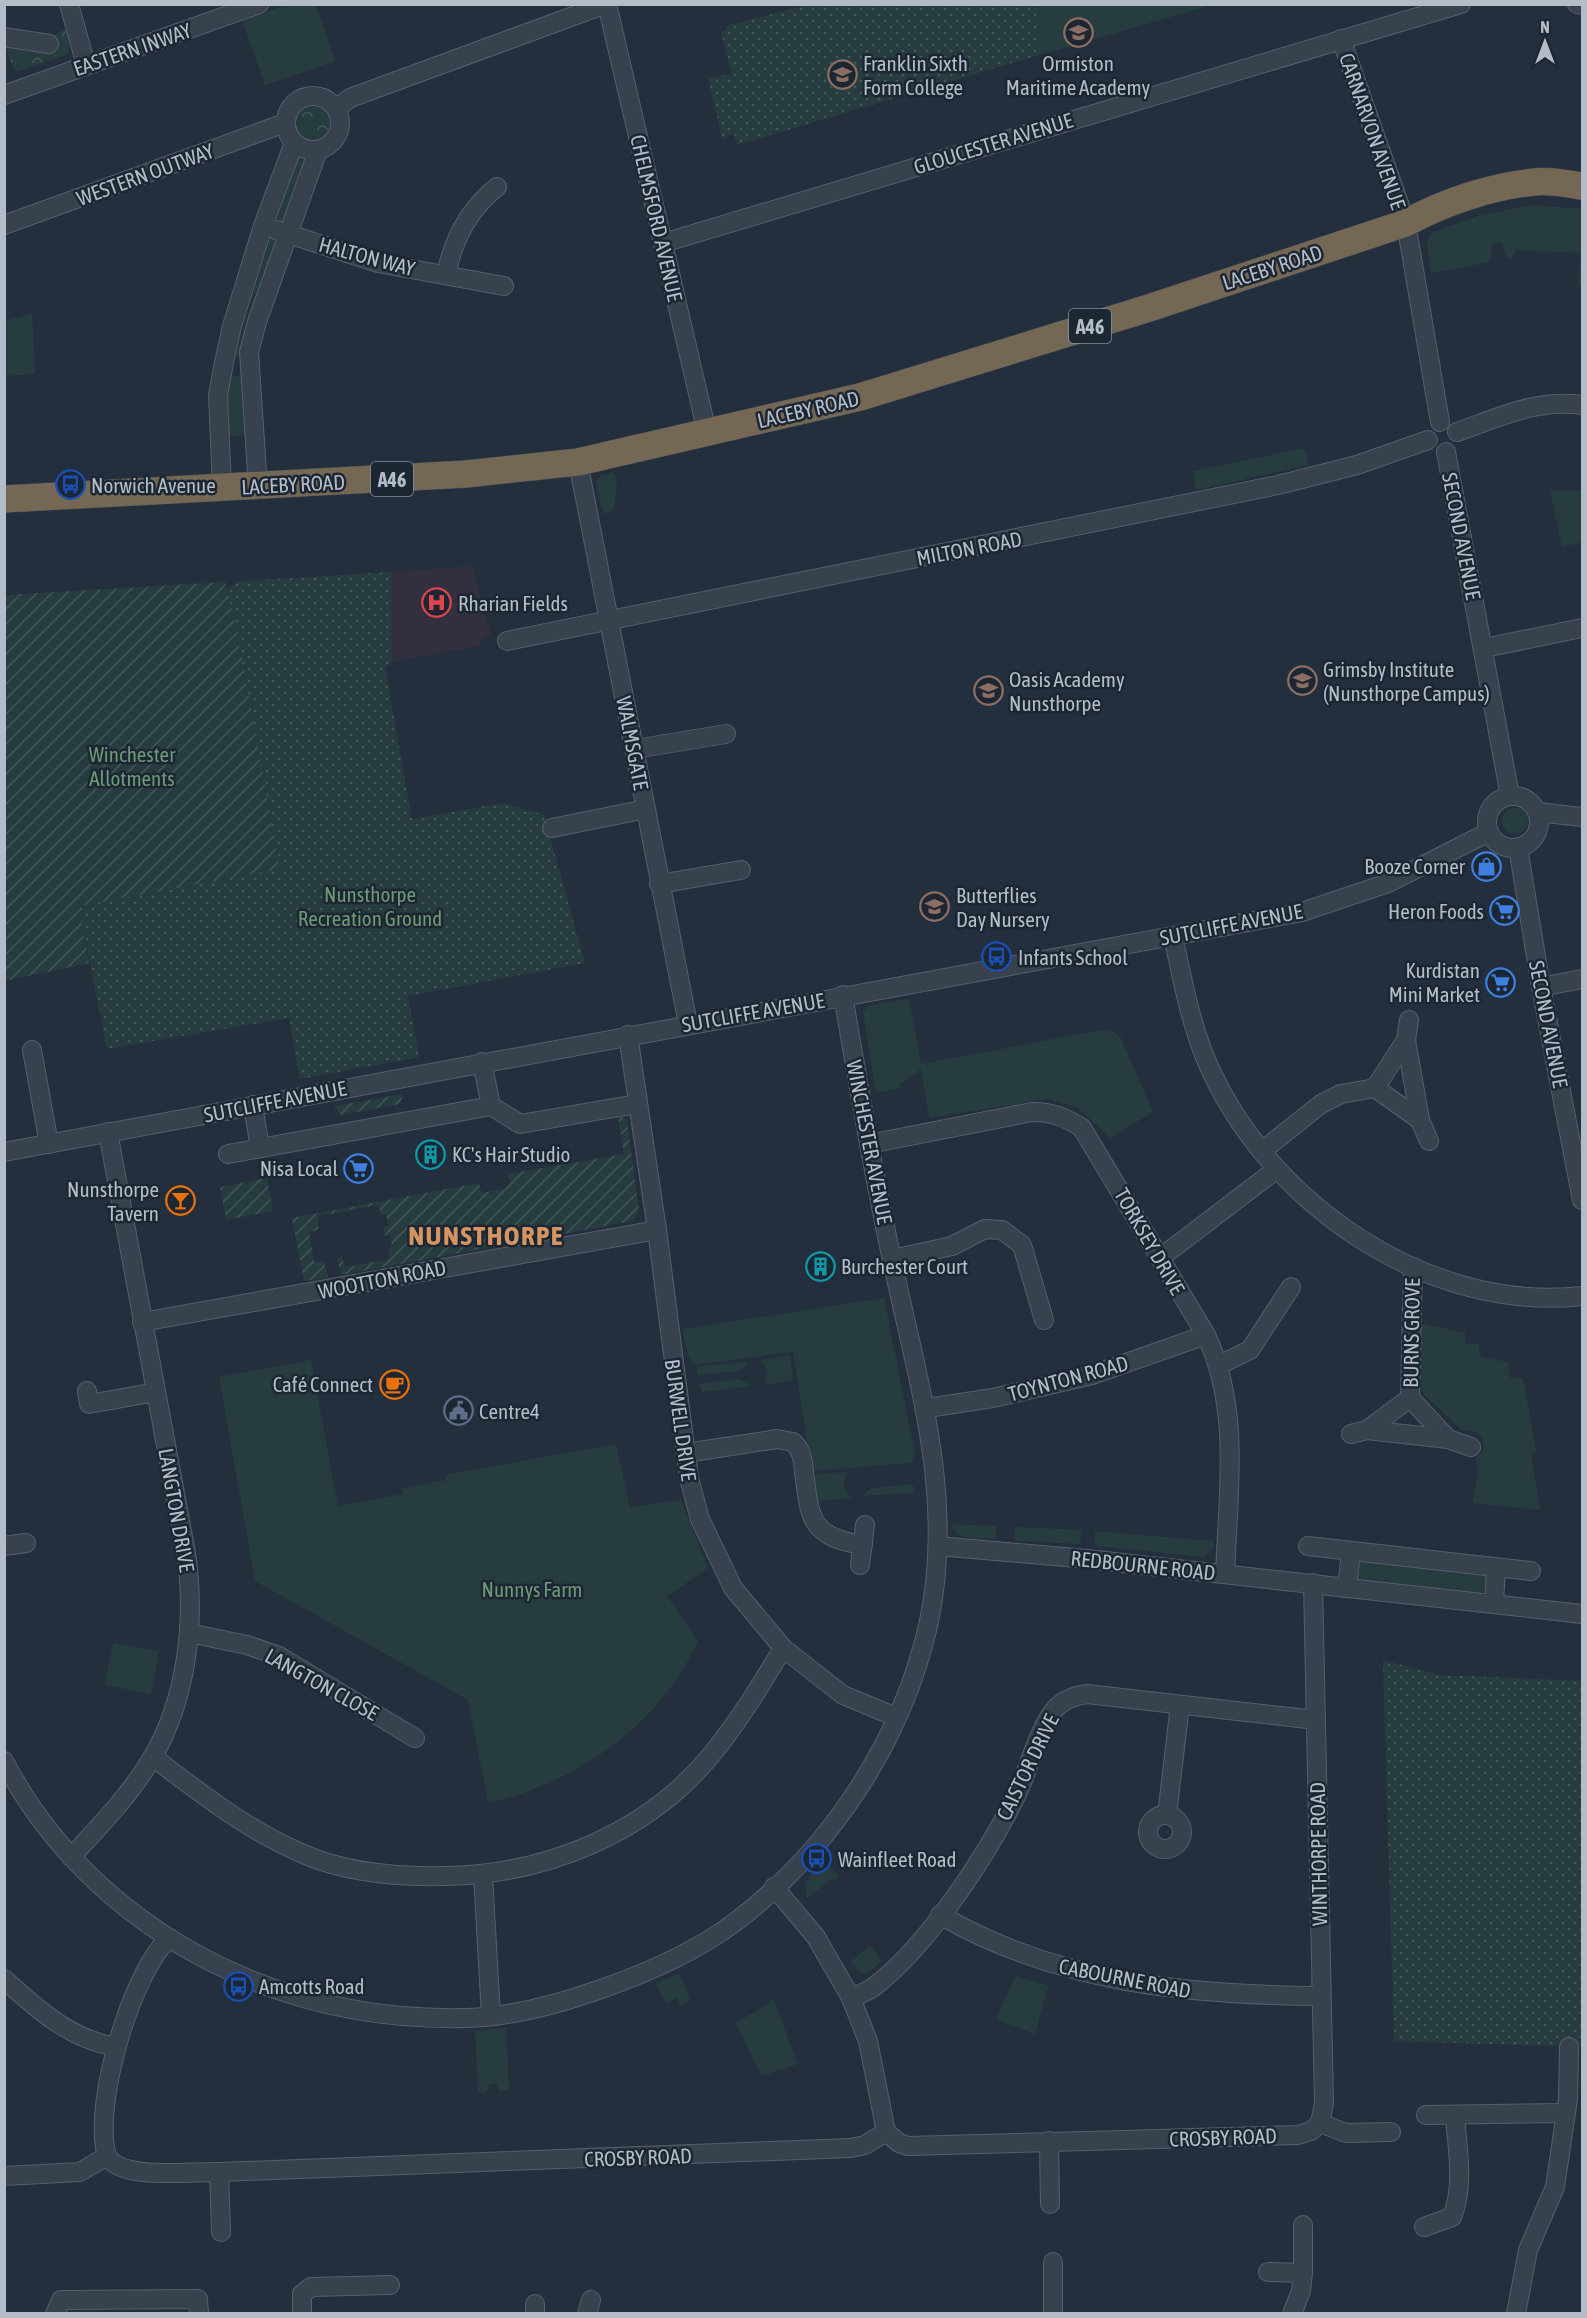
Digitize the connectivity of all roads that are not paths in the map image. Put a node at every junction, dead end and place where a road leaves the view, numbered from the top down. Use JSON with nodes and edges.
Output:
{"nodes":[{"id":1,"x":69,"y":4,"type":"edge"},
{"id":2,"x":259,"y":4,"type":"edge"},
{"id":3,"x":607,"y":4,"type":"edge"},
{"id":4,"x":1461,"y":4,"type":"edge"},
{"id":5,"x":1577,"y":4,"type":"edge"},
{"id":6,"x":1582,"y":5,"type":"edge"},
{"id":7,"x":4,"y":37,"type":"edge"},
{"id":8,"x":1341,"y":39,"type":"junction"},
{"id":9,"x":49,"y":44,"type":"dead end"},
{"id":10,"x":86,"y":65,"type":"junction"},
{"id":11,"x":5,"y":92,"type":"edge"},
{"id":12,"x":337,"y":108,"type":"junction"},
{"id":13,"x":285,"y":123,"type":"junction"},
{"id":14,"x":294,"y":143,"type":"junction"},
{"id":15,"x":318,"y":150,"type":"junction"},
{"id":16,"x":1582,"y":186,"type":"edge"},
{"id":17,"x":497,"y":187,"type":"dead end"},
{"id":18,"x":1406,"y":223,"type":"junction"},
{"id":19,"x":4,"y":225,"type":"edge"},
{"id":20,"x":263,"y":226,"type":"junction"},
{"id":21,"x":288,"y":234,"type":"junction"},
{"id":22,"x":663,"y":243,"type":"junction"},
{"id":23,"x":446,"y":275,"type":"junction"},
{"id":24,"x":504,"y":286,"type":"dead end"},
{"id":25,"x":224,"y":363,"type":"junction"},
{"id":26,"x":248,"y":365,"type":"junction"},
{"id":27,"x":1582,"y":405,"type":"edge"},
{"id":28,"x":1440,"y":422,"type":"junction"},
{"id":29,"x":707,"y":432,"type":"junction"},
{"id":30,"x":1457,"y":432,"type":"junction"},
{"id":31,"x":1428,"y":440,"type":"junction"},
{"id":32,"x":1446,"y":452,"type":"junction"},
{"id":33,"x":578,"y":462,"type":"junction"},
{"id":34,"x":258,"y":487,"type":"junction"},
{"id":35,"x":222,"y":488,"type":"junction"},
{"id":36,"x":4,"y":499,"type":"edge"},
{"id":37,"x":610,"y":619,"type":"junction"},
{"id":38,"x":1582,"y":628,"type":"edge"},
{"id":39,"x":507,"y":641,"type":"dead end"},
{"id":40,"x":1484,"y":648,"type":"junction"},
{"id":41,"x":726,"y":734,"type":"dead end"},
{"id":42,"x":635,"y":749,"type":"junction"},
{"id":43,"x":1510,"y":796,"type":"junction"},
{"id":44,"x":646,"y":809,"type":"junction"},
{"id":45,"x":1537,"y":813,"type":"junction"},
{"id":46,"x":1582,"y":817,"type":"edge"},
{"id":47,"x":552,"y":828,"type":"dead end"},
{"id":48,"x":1489,"y":832,"type":"junction"},
{"id":49,"x":1518,"y":847,"type":"junction"},
{"id":50,"x":741,"y":870,"type":"dead end"},
{"id":51,"x":659,"y":884,"type":"junction"},
{"id":52,"x":1173,"y":936,"type":"junction"},
{"id":53,"x":1582,"y":979,"type":"edge"},
{"id":54,"x":1541,"y":987,"type":"junction"},
{"id":55,"x":843,"y":995,"type":"junction"},
{"id":56,"x":1409,"y":1020,"type":"dead end"},
{"id":57,"x":688,"y":1024,"type":"junction"},
{"id":58,"x":628,"y":1035,"type":"junction"},
{"id":59,"x":1406,"y":1040,"type":"junction"},
{"id":60,"x":32,"y":1050,"type":"dead end"},
{"id":61,"x":482,"y":1062,"type":"junction"},
{"id":62,"x":1375,"y":1088,"type":"junction"},
{"id":63,"x":637,"y":1104,"type":"junction"},
{"id":64,"x":253,"y":1105,"type":"junction"},
{"id":65,"x":491,"y":1106,"type":"junction"},
{"id":66,"x":1574,"y":1112,"type":"edge"},
{"id":67,"x":1420,"y":1120,"type":"junction"},
{"id":68,"x":108,"y":1132,"type":"junction"},
{"id":69,"x":1429,"y":1141,"type":"dead end"},
{"id":70,"x":49,"y":1144,"type":"junction"},
{"id":71,"x":869,"y":1144,"type":"junction"},
{"id":72,"x":260,"y":1148,"type":"junction"},
{"id":73,"x":1263,"y":1151,"type":"junction"},
{"id":74,"x":4,"y":1152,"type":"edge"},
{"id":75,"x":228,"y":1154,"type":"dead end"},
{"id":76,"x":1277,"y":1169,"type":"junction"},
{"id":77,"x":1582,"y":1200,"type":"edge"},
{"id":78,"x":657,"y":1230,"type":"junction"},
{"id":79,"x":1160,"y":1258,"type":"junction"},
{"id":80,"x":892,"y":1259,"type":"junction"},
{"id":81,"x":1413,"y":1267,"type":"junction"},
{"id":82,"x":1291,"y":1287,"type":"dead end"},
{"id":83,"x":1582,"y":1296,"type":"edge"},
{"id":84,"x":1044,"y":1320,"type":"dead end"},
{"id":85,"x":142,"y":1323,"type":"junction"},
{"id":86,"x":1206,"y":1335,"type":"junction"},
{"id":87,"x":1219,"y":1365,"type":"junction"},
{"id":88,"x":156,"y":1392,"type":"junction"},
{"id":89,"x":1410,"y":1398,"type":"junction"},
{"id":90,"x":89,"y":1405,"type":"dead end"},
{"id":91,"x":927,"y":1408,"type":"junction"},
{"id":92,"x":1449,"y":1438,"type":"junction"},
{"id":93,"x":1471,"y":1447,"type":"dead end"},
{"id":94,"x":686,"y":1454,"type":"junction"},
{"id":95,"x":865,"y":1525,"type":"dead end"},
{"id":96,"x":26,"y":1543,"type":"dead end"},
{"id":97,"x":863,"y":1545,"type":"junction"},
{"id":98,"x":4,"y":1546,"type":"edge"},
{"id":99,"x":938,"y":1546,"type":"junction"},
{"id":100,"x":1308,"y":1546,"type":"dead end"},
{"id":101,"x":1351,"y":1551,"type":"junction"},
{"id":102,"x":860,"y":1565,"type":"dead end"},
{"id":103,"x":1496,"y":1568,"type":"junction"},
{"id":104,"x":1531,"y":1572,"type":"dead end"},
{"id":105,"x":1225,"y":1574,"type":"junction"},
{"id":106,"x":1313,"y":1584,"type":"junction"},
{"id":107,"x":1347,"y":1588,"type":"junction"},
{"id":108,"x":1494,"y":1602,"type":"junction"},
{"id":109,"x":1582,"y":1614,"type":"edge"},
{"id":110,"x":189,"y":1633,"type":"junction"},
{"id":111,"x":783,"y":1648,"type":"junction"},
{"id":112,"x":1180,"y":1705,"type":"junction"},
{"id":113,"x":896,"y":1717,"type":"junction"},
{"id":114,"x":1316,"y":1720,"type":"junction"},
{"id":115,"x":415,"y":1738,"type":"dead end"},
{"id":116,"x":153,"y":1757,"type":"junction"},
{"id":117,"x":4,"y":1761,"type":"edge"},
{"id":118,"x":1167,"y":1815,"type":"dead end"},
{"id":119,"x":71,"y":1857,"type":"junction"},
{"id":120,"x":483,"y":1875,"type":"junction"},
{"id":121,"x":774,"y":1887,"type":"junction"},
{"id":122,"x":940,"y":1915,"type":"junction"},
{"id":123,"x":168,"y":1939,"type":"junction"},
{"id":124,"x":4,"y":1979,"type":"edge"},
{"id":125,"x":1321,"y":1996,"type":"junction"},
{"id":126,"x":851,"y":1998,"type":"junction"},
{"id":127,"x":491,"y":2016,"type":"junction"},
{"id":128,"x":116,"y":2047,"type":"junction"},
{"id":129,"x":1569,"y":2047,"type":"dead end"},
{"id":130,"x":1565,"y":2113,"type":"junction"},
{"id":131,"x":1426,"y":2115,"type":"dead end"},
{"id":132,"x":1455,"y":2115,"type":"junction"},
{"id":133,"x":1320,"y":2123,"type":"junction"},
{"id":134,"x":886,"y":2132,"type":"junction"},
{"id":135,"x":1391,"y":2132,"type":"dead end"},
{"id":136,"x":1049,"y":2141,"type":"junction"},
{"id":137,"x":107,"y":2156,"type":"junction"},
{"id":138,"x":219,"y":2172,"type":"junction"},
{"id":139,"x":4,"y":2176,"type":"edge"},
{"id":140,"x":1050,"y":2204,"type":"dead end"},
{"id":141,"x":1303,"y":2225,"type":"dead end"},
{"id":142,"x":1424,"y":2227,"type":"dead end"},
{"id":143,"x":221,"y":2232,"type":"dead end"},
{"id":144,"x":1053,"y":2262,"type":"dead end"},
{"id":145,"x":1268,"y":2272,"type":"dead end"},
{"id":146,"x":1303,"y":2273,"type":"junction"},
{"id":147,"x":390,"y":2285,"type":"dead end"},
{"id":148,"x":120,"y":2306,"type":"edge"},
{"id":149,"x":55,"y":2313,"type":"edge"},
{"id":150,"x":199,"y":2313,"type":"edge"},
{"id":151,"x":302,"y":2313,"type":"edge"},
{"id":152,"x":1053,"y":2313,"type":"edge"},
{"id":153,"x":1292,"y":2313,"type":"edge"},
{"id":154,"x":1516,"y":2313,"type":"edge"}],
"edges":[{"from":1,"to":10,"type":"street"},
{"from":2,"to":10,"type":"street","name":"EASTERN INWAY"},
{"from":3,"to":12,"type":"street"},
{"from":3,"to":22,"type":"street","name":"CHELMSFORD AVENUE"},
{"from":4,"to":8,"type":"street","name":"GLOUCESTER AVENUE"},
{"from":5,"to":6,"type":"street"},
{"from":7,"to":9,"type":"street"},
{"from":8,"to":18,"type":"street","name":"CARNARVON AVENUE"},
{"from":8,"to":22,"type":"street","name":"GLOUCESTER AVENUE"},
{"from":10,"to":11,"type":"street","name":"EASTERN INWAY"},
{"from":12,"to":13,"type":"street"},
{"from":12,"to":15,"type":"street"},
{"from":13,"to":14,"type":"street"},
{"from":13,"to":19,"type":"street","name":"WESTERN OUTWAY"},
{"from":14,"to":15,"type":"street"},
{"from":14,"to":20,"type":"street"},
{"from":15,"to":21,"type":"street"},
{"from":16,"to":18,"type":"highway","name":"LACEBY ROAD","number":"A46"},
{"from":17,"to":23,"type":"street","name":"HALTON WAY"},
{"from":18,"to":28,"type":"street"},
{"from":18,"to":29,"type":"highway","name":"LACEBY ROAD","number":"A46"},
{"from":20,"to":21,"type":"street"},
{"from":20,"to":25,"type":"street"},
{"from":21,"to":23,"type":"street","name":"HALTON WAY"},
{"from":21,"to":26,"type":"street"},
{"from":22,"to":29,"type":"street","name":"CHELMSFORD AVENUE"},
{"from":23,"to":24,"type":"street","name":"HALTON WAY"},
{"from":25,"to":26,"type":"street"},
{"from":25,"to":35,"type":"street"},
{"from":26,"to":34,"type":"street"},
{"from":27,"to":30,"type":"street"},
{"from":28,"to":30,"type":"street"},
{"from":28,"to":31,"type":"street"},
{"from":29,"to":33,"type":"highway","name":"LACEBY ROAD","number":"A46"},
{"from":30,"to":32,"type":"street"},
{"from":31,"to":32,"type":"street"},
{"from":31,"to":37,"type":"street","name":"MILTON ROAD"},
{"from":32,"to":40,"type":"street","name":"SECOND AVENUE"},
{"from":33,"to":34,"type":"highway","name":"LACEBY ROAD","number":"A46"},
{"from":33,"to":37,"type":"street","name":"WALMSGATE"},
{"from":34,"to":35,"type":"highway","name":"LACEBY ROAD","number":"A46"},
{"from":35,"to":36,"type":"highway","name":"LACEBY ROAD","number":"A46"},
{"from":37,"to":39,"type":"street","name":"MILTON ROAD"},
{"from":37,"to":42,"type":"street","name":"WALMSGATE"},
{"from":38,"to":40,"type":"street"},
{"from":40,"to":43,"type":"street","name":"SECOND AVENUE"},
{"from":41,"to":42,"type":"street"},
{"from":42,"to":44,"type":"street","name":"WALMSGATE"},
{"from":43,"to":45,"type":"street"},
{"from":43,"to":48,"type":"street"},
{"from":44,"to":47,"type":"street"},
{"from":44,"to":51,"type":"street","name":"WALMSGATE"},
{"from":45,"to":46,"type":"street"},
{"from":45,"to":49,"type":"street"},
{"from":48,"to":49,"type":"street"},
{"from":48,"to":52,"type":"street","name":"SUTCLIFFE AVENUE"},
{"from":49,"to":54,"type":"street","name":"SECOND AVENUE"},
{"from":50,"to":51,"type":"street"},
{"from":51,"to":57,"type":"street","name":"WALMSGATE"},
{"from":52,"to":55,"type":"street","name":"SUTCLIFFE AVENUE"},
{"from":52,"to":73,"type":"street"},
{"from":53,"to":54,"type":"street"},
{"from":54,"to":66,"type":"street","name":"SECOND AVENUE"},
{"from":55,"to":57,"type":"street","name":"SUTCLIFFE AVENUE"},
{"from":55,"to":71,"type":"street","name":"WINCHESTER AVENUE"},
{"from":56,"to":59,"type":"street"},
{"from":57,"to":58,"type":"street","name":"SUTCLIFFE AVENUE"},
{"from":58,"to":61,"type":"street","name":"SUTCLIFFE AVENUE"},
{"from":58,"to":63,"type":"street","name":"BURWELL DRIVE"},
{"from":59,"to":62,"type":"street"},
{"from":59,"to":67,"type":"street"},
{"from":60,"to":70,"type":"street"},
{"from":61,"to":64,"type":"street","name":"SUTCLIFFE AVENUE"},
{"from":61,"to":65,"type":"street"},
{"from":62,"to":67,"type":"street"},
{"from":62,"to":73,"type":"street"},
{"from":63,"to":65,"type":"street"},
{"from":63,"to":78,"type":"street","name":"BURWELL DRIVE"},
{"from":64,"to":68,"type":"street","name":"SUTCLIFFE AVENUE"},
{"from":64,"to":72,"type":"street"},
{"from":65,"to":72,"type":"street"},
{"from":66,"to":77,"type":"street","name":"SECOND AVENUE"},
{"from":67,"to":69,"type":"street"},
{"from":68,"to":70,"type":"street","name":"SUTCLIFFE AVENUE"},
{"from":68,"to":85,"type":"street","name":"LANGTON DRIVE"},
{"from":70,"to":74,"type":"street","name":"SUTCLIFFE AVENUE"},
{"from":71,"to":79,"type":"street","name":"TORKSEY DRIVE"},
{"from":71,"to":80,"type":"street","name":"WINCHESTER AVENUE"},
{"from":72,"to":75,"type":"street"},
{"from":73,"to":76,"type":"street"},
{"from":76,"to":79,"type":"street"},
{"from":76,"to":81,"type":"street"},
{"from":78,"to":85,"type":"street","name":"WOOTTON ROAD"},
{"from":78,"to":94,"type":"street","name":"BURWELL DRIVE"},
{"from":79,"to":86,"type":"street","name":"TORKSEY DRIVE"},
{"from":80,"to":84,"type":"street"},
{"from":80,"to":91,"type":"street","name":"WINCHESTER AVENUE"},
{"from":81,"to":83,"type":"street"},
{"from":81,"to":89,"type":"street","name":"BURNS GROVE"},
{"from":82,"to":87,"type":"street"},
{"from":85,"to":88,"type":"street","name":"LANGTON DRIVE"},
{"from":86,"to":87,"type":"street","name":"TORKSEY DRIVE"},
{"from":86,"to":91,"type":"street","name":"TOYNTON ROAD"},
{"from":87,"to":105,"type":"street","name":"TORKSEY DRIVE"},
{"from":88,"to":90,"type":"street"},
{"from":88,"to":110,"type":"street","name":"LANGTON DRIVE"},
{"from":89,"to":92,"type":"street","name":"BURNS GROVE"},
{"from":89,"to":92,"type":"street","name":"BURNS GROVE"},
{"from":91,"to":99,"type":"street","name":"WINCHESTER AVENUE"},
{"from":92,"to":93,"type":"street","name":"BURNS GROVE"},
{"from":94,"to":97,"type":"street"},
{"from":94,"to":111,"type":"street","name":"BURWELL DRIVE"},
{"from":95,"to":97,"type":"street"},
{"from":96,"to":98,"type":"street"},
{"from":97,"to":102,"type":"street"},
{"from":99,"to":105,"type":"street","name":"REDBOURNE ROAD"},
{"from":99,"to":113,"type":"street","name":"WINCHESTER AVENUE"},
{"from":100,"to":101,"type":"street"},
{"from":101,"to":103,"type":"street"},
{"from":101,"to":107,"type":"street"},
{"from":103,"to":104,"type":"street"},
{"from":103,"to":108,"type":"street"},
{"from":105,"to":106,"type":"street","name":"REDBOURNE ROAD"},
{"from":106,"to":107,"type":"street","name":"REDBOURNE ROAD"},
{"from":106,"to":114,"type":"street","name":"WINTHORPE ROAD"},
{"from":107,"to":108,"type":"street","name":"REDBOURNE ROAD"},
{"from":108,"to":109,"type":"street","name":"REDBOURNE ROAD"},
{"from":110,"to":115,"type":"street","name":"LANGTON CLOSE"},
{"from":110,"to":116,"type":"street","name":"LANGTON DRIVE"},
{"from":111,"to":113,"type":"street","name":"BURWELL DRIVE"},
{"from":111,"to":120,"type":"street"},
{"from":112,"to":114,"type":"street","name":"CAISTOR DRIVE"},
{"from":112,"to":118,"type":"street"},
{"from":112,"to":122,"type":"street","name":"CAISTOR DRIVE"},
{"from":113,"to":121,"type":"street","name":"WINCHESTER AVENUE"},
{"from":114,"to":125,"type":"street","name":"WINTHORPE ROAD"},
{"from":116,"to":119,"type":"street","name":"LANGTON DRIVE"},
{"from":116,"to":120,"type":"street"},
{"from":117,"to":119,"type":"street","name":"WINCHESTER AVENUE"},
{"from":119,"to":123,"type":"street","name":"WINCHESTER AVENUE"},
{"from":120,"to":127,"type":"street"},
{"from":121,"to":126,"type":"street"},
{"from":121,"to":127,"type":"street","name":"WINCHESTER AVENUE"},
{"from":122,"to":125,"type":"street","name":"CABOURNE ROAD"},
{"from":122,"to":126,"type":"street","name":"CAISTOR DRIVE"},
{"from":123,"to":127,"type":"street","name":"WINCHESTER AVENUE"},
{"from":123,"to":128,"type":"street"},
{"from":124,"to":128,"type":"street"},
{"from":125,"to":133,"type":"street","name":"WINTHORPE ROAD"},
{"from":126,"to":134,"type":"street"},
{"from":128,"to":137,"type":"street"},
{"from":129,"to":130,"type":"street"},
{"from":130,"to":132,"type":"street"},
{"from":130,"to":154,"type":"street"},
{"from":131,"to":132,"type":"street"},
{"from":132,"to":142,"type":"street"},
{"from":133,"to":135,"type":"street"},
{"from":133,"to":136,"type":"street","name":"CROSBY ROAD"},
{"from":134,"to":136,"type":"street","name":"CROSBY ROAD"},
{"from":134,"to":138,"type":"street","name":"CROSBY ROAD"},
{"from":136,"to":140,"type":"street"},
{"from":137,"to":138,"type":"street","name":"CROSBY ROAD"},
{"from":137,"to":139,"type":"street"},
{"from":138,"to":143,"type":"street"},
{"from":141,"to":146,"type":"street"},
{"from":144,"to":152,"type":"street"},
{"from":145,"to":146,"type":"street"},
{"from":146,"to":153,"type":"street"},
{"from":147,"to":151,"type":"street"},
{"from":148,"to":149,"type":"street"},
{"from":148,"to":150,"type":"street"}]}
